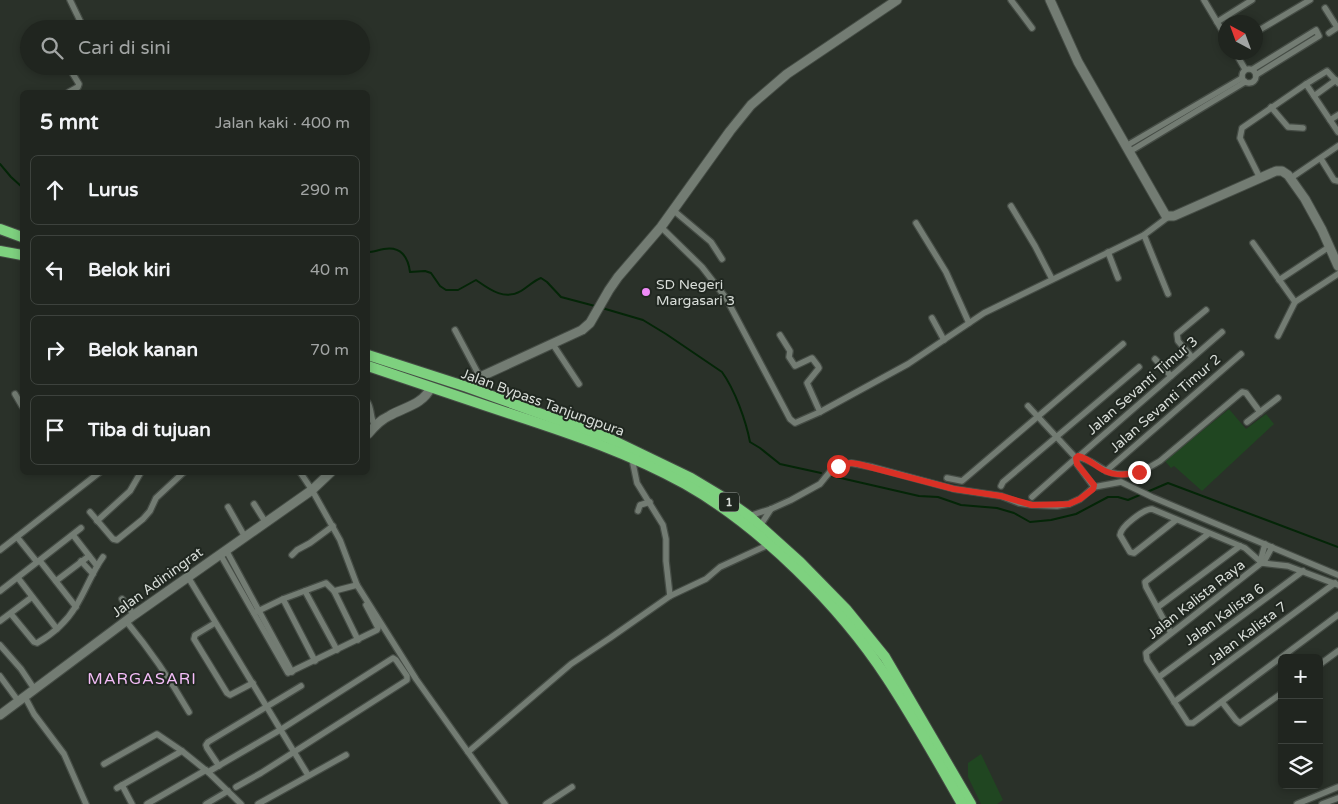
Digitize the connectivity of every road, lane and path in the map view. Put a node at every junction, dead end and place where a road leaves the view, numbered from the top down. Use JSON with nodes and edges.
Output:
{"nodes":[{"id":1,"x":70,"y":0,"type":"edge"},
{"id":2,"x":897,"y":0,"type":"edge"},
{"id":3,"x":1020,"y":0,"type":"edge"},
{"id":4,"x":1050,"y":0,"type":"edge"},
{"id":5,"x":1204,"y":0,"type":"edge"},
{"id":6,"x":1252,"y":0,"type":"edge"},
{"id":7,"x":1310,"y":0,"type":"edge"},
{"id":8,"x":1012,"y":2,"type":"edge"},
{"id":9,"x":1326,"y":8,"type":"dead end"},
{"id":10,"x":80,"y":20,"type":"edge"},
{"id":11,"x":1216,"y":22,"type":"junction"},
{"id":12,"x":1218,"y":25,"type":"edge"},
{"id":13,"x":1337,"y":27,"type":"edge"},
{"id":14,"x":1032,"y":28,"type":"dead end"},
{"id":15,"x":1263,"y":28,"type":"edge"},
{"id":16,"x":1329,"y":32,"type":"dead end"},
{"id":17,"x":1240,"y":60,"type":"edge"},
{"id":18,"x":1245,"y":69,"type":"junction"},
{"id":19,"x":1254,"y":72,"type":"junction"},
{"id":20,"x":74,"y":75,"type":"edge"},
{"id":21,"x":1243,"y":80,"type":"junction"},
{"id":22,"x":1337,"y":82,"type":"edge"},
{"id":23,"x":1306,"y":84,"type":"junction"},
{"id":24,"x":73,"y":90,"type":"edge"},
{"id":25,"x":1314,"y":96,"type":"junction"},
{"id":26,"x":1271,"y":107,"type":"junction"},
{"id":27,"x":1338,"y":115,"type":"edge"},
{"id":28,"x":1330,"y":120,"type":"junction"},
{"id":29,"x":1303,"y":128,"type":"dead end"},
{"id":30,"x":1338,"y":132,"type":"edge"},
{"id":31,"x":1338,"y":146,"type":"edge"},
{"id":32,"x":1127,"y":149,"type":"junction"},
{"id":33,"x":1321,"y":159,"type":"junction"},
{"id":34,"x":1260,"y":178,"type":"junction"},
{"id":35,"x":1291,"y":178,"type":"junction"},
{"id":36,"x":1338,"y":181,"type":"edge"},
{"id":37,"x":1011,"y":206,"type":"dead end"},
{"id":38,"x":673,"y":210,"type":"junction"},
{"id":39,"x":1168,"y":217,"type":"junction"},
{"id":40,"x":916,"y":223,"type":"dead end"},
{"id":41,"x":661,"y":227,"type":"junction"},
{"id":42,"x":0,"y":229,"type":"edge"},
{"id":43,"x":1144,"y":235,"type":"junction"},
{"id":44,"x":20,"y":236,"type":"edge"},
{"id":45,"x":1253,"y":243,"type":"dead end"},
{"id":46,"x":1329,"y":246,"type":"junction"},
{"id":47,"x":0,"y":251,"type":"edge"},
{"id":48,"x":1108,"y":252,"type":"junction"},
{"id":49,"x":20,"y":255,"type":"edge"},
{"id":50,"x":722,"y":259,"type":"dead end"},
{"id":51,"x":1338,"y":266,"type":"edge"},
{"id":52,"x":1338,"y":274,"type":"edge"},
{"id":53,"x":1118,"y":278,"type":"dead end"},
{"id":54,"x":1052,"y":279,"type":"junction"},
{"id":55,"x":1279,"y":280,"type":"junction"},
{"id":56,"x":1168,"y":294,"type":"dead end"},
{"id":57,"x":1295,"y":302,"type":"junction"},
{"id":58,"x":1206,"y":310,"type":"dead end"},
{"id":59,"x":932,"y":318,"type":"dead end"},
{"id":60,"x":969,"y":323,"type":"junction"},
{"id":61,"x":454,"y":330,"type":"dead end"},
{"id":62,"x":1222,"y":332,"type":"dead end"},
{"id":63,"x":780,"y":336,"type":"dead end"},
{"id":64,"x":1278,"y":336,"type":"dead end"},
{"id":65,"x":944,"y":340,"type":"junction"},
{"id":66,"x":552,"y":343,"type":"junction"},
{"id":67,"x":1123,"y":344,"type":"dead end"},
{"id":68,"x":1241,"y":354,"type":"dead end"},
{"id":69,"x":370,"y":356,"type":"edge"},
{"id":70,"x":1192,"y":357,"type":"junction"},
{"id":71,"x":1155,"y":359,"type":"dead end"},
{"id":72,"x":370,"y":367,"type":"edge"},
{"id":73,"x":1139,"y":367,"type":"dead end"},
{"id":74,"x":480,"y":376,"type":"junction"},
{"id":75,"x":1171,"y":376,"type":"junction"},
{"id":76,"x":579,"y":384,"type":"dead end"},
{"id":77,"x":431,"y":387,"type":"junction"},
{"id":78,"x":466,"y":388,"type":"junction"},
{"id":79,"x":14,"y":394,"type":"dead end"},
{"id":80,"x":1278,"y":398,"type":"dead end"},
{"id":81,"x":20,"y":403,"type":"edge"},
{"id":82,"x":1028,"y":406,"type":"dead end"},
{"id":83,"x":370,"y":407,"type":"edge"},
{"id":84,"x":820,"y":412,"type":"junction"},
{"id":85,"x":1260,"y":412,"type":"junction"},
{"id":86,"x":1038,"y":418,"type":"junction"},
{"id":87,"x":1247,"y":422,"type":"dead end"},
{"id":88,"x":375,"y":426,"type":"junction"},
{"id":89,"x":370,"y":432,"type":"edge"},
{"id":90,"x":1057,"y":437,"type":"junction"},
{"id":91,"x":1077,"y":457,"type":"junction"},
{"id":92,"x":632,"y":459,"type":"junction"},
{"id":93,"x":1106,"y":471,"type":"junction"},
{"id":94,"x":96,"y":475,"type":"edge"},
{"id":95,"x":139,"y":475,"type":"edge"},
{"id":96,"x":181,"y":475,"type":"edge"},
{"id":97,"x":302,"y":475,"type":"edge"},
{"id":98,"x":328,"y":475,"type":"edge"},
{"id":99,"x":946,"y":478,"type":"dead end"},
{"id":100,"x":1001,"y":486,"type":"dead end"},
{"id":101,"x":1094,"y":487,"type":"junction"},
{"id":102,"x":312,"y":490,"type":"junction"},
{"id":103,"x":1032,"y":497,"type":"dead end"},
{"id":104,"x":650,"y":502,"type":"junction"},
{"id":105,"x":254,"y":504,"type":"dead end"},
{"id":106,"x":228,"y":507,"type":"dead end"},
{"id":107,"x":771,"y":509,"type":"junction"},
{"id":108,"x":638,"y":511,"type":"dead end"},
{"id":109,"x":90,"y":512,"type":"dead end"},
{"id":110,"x":749,"y":516,"type":"junction"},
{"id":111,"x":1176,"y":520,"type":"junction"},
{"id":112,"x":97,"y":521,"type":"junction"},
{"id":113,"x":266,"y":523,"type":"junction"},
{"id":114,"x":333,"y":526,"type":"junction"},
{"id":115,"x":760,"y":526,"type":"junction"},
{"id":116,"x":81,"y":528,"type":"dead end"},
{"id":117,"x":1208,"y":534,"type":"junction"},
{"id":118,"x":73,"y":535,"type":"junction"},
{"id":119,"x":17,"y":537,"type":"junction"},
{"id":120,"x":245,"y":537,"type":"junction"},
{"id":121,"x":768,"y":545,"type":"junction"},
{"id":122,"x":1240,"y":546,"type":"junction"},
{"id":123,"x":1268,"y":546,"type":"junction"},
{"id":124,"x":0,"y":550,"type":"edge"},
{"id":125,"x":223,"y":552,"type":"junction"},
{"id":126,"x":292,"y":555,"type":"dead end"},
{"id":127,"x":89,"y":556,"type":"junction"},
{"id":128,"x":103,"y":557,"type":"dead end"},
{"id":129,"x":39,"y":561,"type":"junction"},
{"id":130,"x":81,"y":561,"type":"junction"},
{"id":131,"x":1262,"y":563,"type":"junction"},
{"id":132,"x":97,"y":566,"type":"junction"},
{"id":133,"x":1303,"y":571,"type":"junction"},
{"id":134,"x":93,"y":574,"type":"junction"},
{"id":135,"x":1338,"y":574,"type":"edge"},
{"id":136,"x":188,"y":577,"type":"junction"},
{"id":137,"x":18,"y":578,"type":"junction"},
{"id":138,"x":56,"y":582,"type":"junction"},
{"id":139,"x":1336,"y":584,"type":"edge"},
{"id":140,"x":356,"y":585,"type":"junction"},
{"id":141,"x":0,"y":591,"type":"edge"},
{"id":142,"x":305,"y":591,"type":"junction"},
{"id":143,"x":334,"y":591,"type":"junction"},
{"id":144,"x":670,"y":596,"type":"junction"},
{"id":145,"x":32,"y":597,"type":"junction"},
{"id":146,"x":122,"y":599,"type":"dead end"},
{"id":147,"x":283,"y":599,"type":"junction"},
{"id":148,"x":76,"y":607,"type":"junction"},
{"id":149,"x":1158,"y":607,"type":"junction"},
{"id":150,"x":257,"y":612,"type":"junction"},
{"id":151,"x":11,"y":614,"type":"junction"},
{"id":152,"x":134,"y":614,"type":"junction"},
{"id":153,"x":1338,"y":615,"type":"edge"},
{"id":154,"x":0,"y":621,"type":"edge"},
{"id":155,"x":126,"y":621,"type":"junction"},
{"id":156,"x":215,"y":624,"type":"junction"},
{"id":157,"x":57,"y":629,"type":"junction"},
{"id":158,"x":1171,"y":633,"type":"junction"},
{"id":159,"x":358,"y":640,"type":"junction"},
{"id":160,"x":0,"y":645,"type":"edge"},
{"id":161,"x":337,"y":650,"type":"junction"},
{"id":162,"x":1338,"y":651,"type":"edge"},
{"id":163,"x":315,"y":660,"type":"junction"},
{"id":164,"x":1323,"y":662,"type":"edge"},
{"id":165,"x":0,"y":676,"type":"edge"},
{"id":166,"x":1159,"y":677,"type":"junction"},
{"id":167,"x":253,"y":683,"type":"junction"},
{"id":168,"x":301,"y":686,"type":"dead end"},
{"id":169,"x":35,"y":690,"type":"junction"},
{"id":170,"x":1278,"y":696,"type":"edge"},
{"id":171,"x":22,"y":699,"type":"junction"},
{"id":172,"x":1174,"y":702,"type":"junction"},
{"id":173,"x":1222,"y":702,"type":"junction"},
{"id":174,"x":265,"y":706,"type":"junction"},
{"id":175,"x":189,"y":712,"type":"dead end"},
{"id":176,"x":0,"y":715,"type":"edge"},
{"id":177,"x":280,"y":730,"type":"junction"},
{"id":178,"x":182,"y":751,"type":"junction"},
{"id":179,"x":294,"y":752,"type":"junction"},
{"id":180,"x":468,"y":752,"type":"junction"},
{"id":181,"x":346,"y":755,"type":"dead end"},
{"id":182,"x":104,"y":764,"type":"dead end"},
{"id":183,"x":219,"y":766,"type":"junction"},
{"id":184,"x":207,"y":771,"type":"junction"},
{"id":185,"x":308,"y":775,"type":"junction"},
{"id":186,"x":572,"y":786,"type":"dead end"},
{"id":187,"x":236,"y":787,"type":"dead end"},
{"id":188,"x":1338,"y":787,"type":"edge"},
{"id":189,"x":228,"y":791,"type":"junction"},
{"id":190,"x":1338,"y":798,"type":"edge"},
{"id":191,"x":86,"y":804,"type":"edge"},
{"id":192,"x":132,"y":804,"type":"edge"},
{"id":193,"x":147,"y":804,"type":"edge"},
{"id":194,"x":206,"y":804,"type":"edge"},
{"id":195,"x":241,"y":804,"type":"edge"},
{"id":196,"x":258,"y":804,"type":"edge"},
{"id":197,"x":505,"y":804,"type":"edge"},
{"id":198,"x":546,"y":804,"type":"edge"},
{"id":199,"x":962,"y":804,"type":"edge"},
{"id":200,"x":971,"y":804,"type":"edge"},
{"id":201,"x":1296,"y":804,"type":"edge"},
{"id":202,"x":1322,"y":804,"type":"edge"}],
"edges":[{"from":1,"to":10,"type":"street"},
{"from":2,"to":38,"type":"street"},
{"from":3,"to":8,"type":"street"},
{"from":4,"to":32,"type":"street"},
{"from":5,"to":11,"type":"street"},
{"from":6,"to":11,"type":"street"},
{"from":7,"to":15,"type":"street"},
{"from":8,"to":14,"type":"street"},
{"from":9,"to":13,"type":"street"},
{"from":11,"to":12,"type":"street"},
{"from":13,"to":16,"type":"street"},
{"from":17,"to":18,"type":"street"},
{"from":18,"to":19,"type":"street"},
{"from":18,"to":21,"type":"street"},
{"from":19,"to":19,"type":"street"},
{"from":19,"to":21,"type":"street"},
{"from":20,"to":24,"type":"street"},
{"from":21,"to":32,"type":"street"},
{"from":22,"to":23,"type":"street"},
{"from":22,"to":25,"type":"street"},
{"from":23,"to":25,"type":"street"},
{"from":23,"to":26,"type":"street"},
{"from":25,"to":28,"type":"street"},
{"from":26,"to":29,"type":"street"},
{"from":26,"to":34,"type":"street"},
{"from":27,"to":28,"type":"street"},
{"from":28,"to":30,"type":"street"},
{"from":31,"to":33,"type":"street"},
{"from":32,"to":39,"type":"street"},
{"from":33,"to":35,"type":"street"},
{"from":33,"to":36,"type":"street"},
{"from":34,"to":35,"type":"street"},
{"from":34,"to":39,"type":"street"},
{"from":35,"to":46,"type":"street"},
{"from":37,"to":54,"type":"street"},
{"from":38,"to":41,"type":"street"},
{"from":38,"to":50,"type":"street"},
{"from":39,"to":43,"type":"street"},
{"from":40,"to":60,"type":"street"},
{"from":41,"to":66,"type":"street"},
{"from":41,"to":84,"type":"street"},
{"from":42,"to":44,"type":"highway"},
{"from":43,"to":48,"type":"street"},
{"from":43,"to":56,"type":"street"},
{"from":45,"to":55,"type":"street"},
{"from":46,"to":51,"type":"street"},
{"from":46,"to":55,"type":"street"},
{"from":47,"to":49,"type":"highway"},
{"from":48,"to":53,"type":"street"},
{"from":48,"to":54,"type":"street"},
{"from":52,"to":57,"type":"street"},
{"from":54,"to":60,"type":"street"},
{"from":55,"to":57,"type":"street"},
{"from":57,"to":64,"type":"street"},
{"from":58,"to":70,"type":"street"},
{"from":59,"to":65,"type":"street"},
{"from":60,"to":65,"type":"street"},
{"from":61,"to":74,"type":"street"},
{"from":62,"to":70,"type":"street","name":"Jalan Sevanti Timur 3"},
{"from":63,"to":84,"type":"street"},
{"from":65,"to":84,"type":"street"},
{"from":66,"to":74,"type":"street"},
{"from":66,"to":76,"type":"street"},
{"from":67,"to":86,"type":"street"},
{"from":68,"to":93,"type":"street","name":"Jalan Sevanti Timur 2"},
{"from":69,"to":78,"type":"highway","name":"Jalan Bypass Tanjungpura","number":"1"},
{"from":70,"to":75,"type":"street","name":"Jalan Sevanti Timur 3"},
{"from":71,"to":75,"type":"street"},
{"from":72,"to":77,"type":"highway","name":"Jalan Bypass Tanjungpura","number":"1"},
{"from":73,"to":90,"type":"street"},
{"from":74,"to":78,"type":"street"},
{"from":75,"to":91,"type":"street","name":"Jalan Sevanti Timur 3"},
{"from":77,"to":88,"type":"street"},
{"from":77,"to":92,"type":"highway","name":"Jalan Bypass Tanjungpura","number":"1"},
{"from":78,"to":110,"type":"highway","name":"Jalan Bypass Tanjungpura","number":"1"},
{"from":79,"to":81,"type":"street"},
{"from":80,"to":85,"type":"street"},
{"from":82,"to":86,"type":"street"},
{"from":83,"to":88,"type":"street"},
{"from":85,"to":87,"type":"street"},
{"from":85,"to":93,"type":"street"},
{"from":86,"to":90,"type":"street"},
{"from":86,"to":99,"type":"street"},
{"from":88,"to":89,"type":"street"},
{"from":90,"to":91,"type":"street"},
{"from":90,"to":100,"type":"street"},
{"from":91,"to":93,"type":"street"},
{"from":91,"to":101,"type":"street"},
{"from":91,"to":103,"type":"street","name":"Jalan Sevanti Timur 3"},
{"from":92,"to":104,"type":"street"},
{"from":92,"to":121,"type":"highway","name":"Jalan Bypass Tanjungpura","number":"1"},
{"from":94,"to":119,"type":"street"},
{"from":95,"to":112,"type":"street"},
{"from":96,"to":112,"type":"street"},
{"from":97,"to":102,"type":"street"},
{"from":98,"to":102,"type":"street","name":"Jalan Adiningrat"},
{"from":101,"to":107,"type":"street"},
{"from":101,"to":123,"type":"street"},
{"from":102,"to":113,"type":"street","name":"Jalan Adiningrat"},
{"from":102,"to":114,"type":"street"},
{"from":104,"to":108,"type":"street"},
{"from":104,"to":144,"type":"street"},
{"from":105,"to":113,"type":"street"},
{"from":106,"to":120,"type":"street"},
{"from":107,"to":110,"type":"street"},
{"from":107,"to":115,"type":"street"},
{"from":109,"to":112,"type":"street"},
{"from":110,"to":115,"type":"highway","name":"Jalan Bypass Tanjungpura","number":"1"},
{"from":111,"to":111,"type":"street"},
{"from":111,"to":117,"type":"street"},
{"from":113,"to":120,"type":"street","name":"Jalan Adiningrat"},
{"from":114,"to":126,"type":"street"},
{"from":114,"to":140,"type":"street"},
{"from":115,"to":200,"type":"highway","name":"Jalan Bypass Tanjungpura","number":"1"},
{"from":116,"to":118,"type":"street"},
{"from":117,"to":122,"type":"street"},
{"from":117,"to":149,"type":"street"},
{"from":118,"to":127,"type":"street"},
{"from":118,"to":129,"type":"street"},
{"from":119,"to":124,"type":"street"},
{"from":119,"to":129,"type":"street"},
{"from":120,"to":125,"type":"street","name":"Jalan Adiningrat"},
{"from":121,"to":144,"type":"street"},
{"from":121,"to":199,"type":"highway","name":"Jalan Bypass Tanjungpura","number":"1"},
{"from":122,"to":131,"type":"street"},
{"from":122,"to":149,"type":"street"},
{"from":123,"to":131,"type":"street"},
{"from":123,"to":135,"type":"street"},
{"from":125,"to":136,"type":"street","name":"Jalan Adiningrat"},
{"from":125,"to":150,"type":"street"},
{"from":127,"to":130,"type":"street"},
{"from":127,"to":132,"type":"street"},
{"from":128,"to":132,"type":"street"},
{"from":129,"to":137,"type":"street"},
{"from":129,"to":138,"type":"street"},
{"from":130,"to":134,"type":"street"},
{"from":130,"to":138,"type":"street"},
{"from":131,"to":133,"type":"street"},
{"from":131,"to":158,"type":"street","name":"Jalan Kalista Raya"},
{"from":132,"to":134,"type":"street"},
{"from":133,"to":139,"type":"street"},
{"from":133,"to":166,"type":"street","name":"Jalan Kalista 6"},
{"from":134,"to":148,"type":"street"},
{"from":136,"to":152,"type":"street","name":"Jalan Adiningrat"},
{"from":136,"to":156,"type":"street"},
{"from":137,"to":141,"type":"street"},
{"from":137,"to":145,"type":"street"},
{"from":138,"to":148,"type":"street"},
{"from":139,"to":172,"type":"street","name":"Jalan Kalista 7"},
{"from":140,"to":143,"type":"street"},
{"from":140,"to":159,"type":"street"},
{"from":140,"to":180,"type":"street"},
{"from":142,"to":143,"type":"street"},
{"from":142,"to":147,"type":"street"},
{"from":142,"to":161,"type":"street"},
{"from":143,"to":159,"type":"street"},
{"from":144,"to":180,"type":"street"},
{"from":145,"to":151,"type":"street"},
{"from":145,"to":157,"type":"street"},
{"from":146,"to":152,"type":"street"},
{"from":147,"to":150,"type":"street"},
{"from":147,"to":163,"type":"street"},
{"from":148,"to":157,"type":"street"},
{"from":149,"to":158,"type":"street"},
{"from":150,"to":163,"type":"street"},
{"from":151,"to":154,"type":"street"},
{"from":151,"to":157,"type":"street"},
{"from":152,"to":155,"type":"street","name":"Jalan Adiningrat"},
{"from":153,"to":173,"type":"street"},
{"from":155,"to":169,"type":"street","name":"Jalan Adiningrat"},
{"from":155,"to":175,"type":"street"},
{"from":156,"to":167,"type":"street"},
{"from":156,"to":167,"type":"street"},
{"from":158,"to":166,"type":"street","name":"Jalan Kalista Raya"},
{"from":159,"to":161,"type":"street"},
{"from":160,"to":169,"type":"street"},
{"from":161,"to":163,"type":"street"},
{"from":162,"to":164,"type":"street"},
{"from":165,"to":171,"type":"street"},
{"from":166,"to":172,"type":"street"},
{"from":167,"to":174,"type":"street"},
{"from":168,"to":174,"type":"street"},
{"from":169,"to":171,"type":"street","name":"Jalan Adiningrat"},
{"from":170,"to":173,"type":"street"},
{"from":171,"to":176,"type":"street","name":"Jalan Adiningrat"},
{"from":171,"to":191,"type":"street"},
{"from":172,"to":173,"type":"street"},
{"from":174,"to":177,"type":"street"},
{"from":174,"to":183,"type":"street"},
{"from":177,"to":179,"type":"street"},
{"from":177,"to":179,"type":"street"},
{"from":177,"to":183,"type":"street"},
{"from":178,"to":182,"type":"street"},
{"from":178,"to":184,"type":"street"},
{"from":178,"to":192,"type":"street"},
{"from":179,"to":185,"type":"street"},
{"from":179,"to":187,"type":"street"},
{"from":180,"to":197,"type":"street"},
{"from":181,"to":185,"type":"street"},
{"from":183,"to":184,"type":"street"},
{"from":184,"to":189,"type":"street"},
{"from":184,"to":193,"type":"street"},
{"from":185,"to":196,"type":"street"},
{"from":186,"to":198,"type":"street"},
{"from":188,"to":201,"type":"street"},
{"from":189,"to":194,"type":"street"},
{"from":189,"to":195,"type":"street"},
{"from":190,"to":202,"type":"street"}]}
